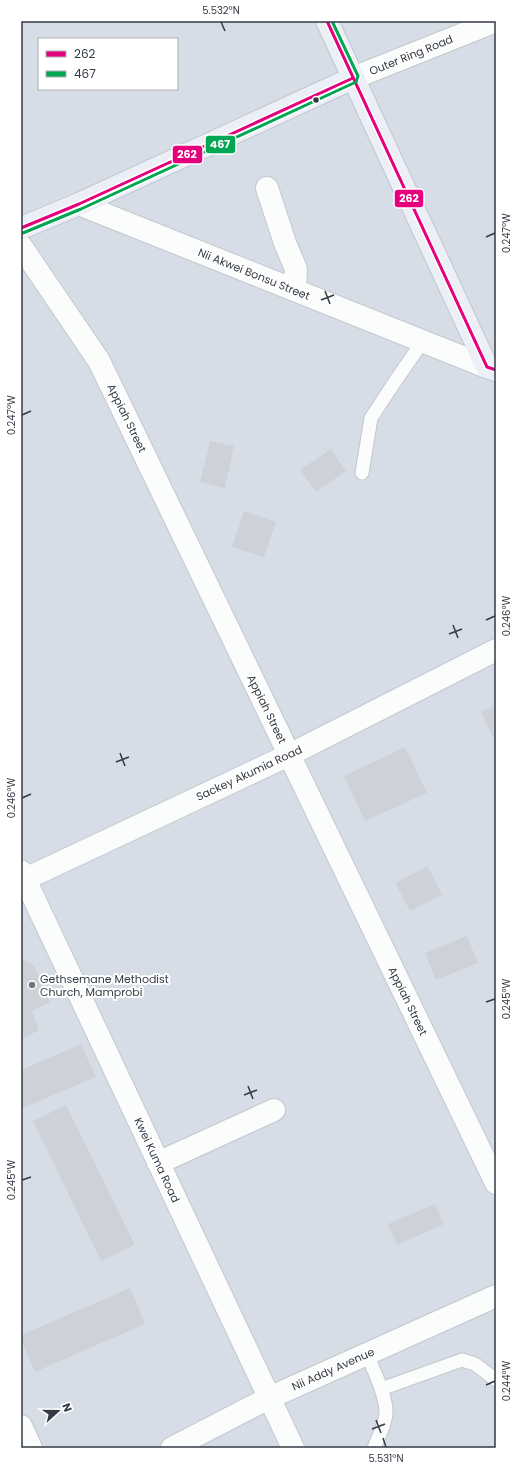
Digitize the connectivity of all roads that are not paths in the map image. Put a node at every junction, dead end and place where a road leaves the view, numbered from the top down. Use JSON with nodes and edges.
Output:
{"nodes":[{"id":1,"x":327,"y":21,"type":"edge"},
{"id":2,"x":496,"y":22,"type":"edge"},
{"id":3,"x":354,"y":78,"type":"junction"},
{"id":4,"x":267,"y":188,"type":"dead end"},
{"id":5,"x":79,"y":204,"type":"junction"},
{"id":6,"x":21,"y":228,"type":"edge"},
{"id":7,"x":21,"y":246,"type":"edge"},
{"id":8,"x":295,"y":290,"type":"junction"},
{"id":9,"x":423,"y":341,"type":"junction"},
{"id":10,"x":491,"y":368,"type":"edge"},
{"id":11,"x":362,"y":473,"type":"dead end"},
{"id":12,"x":496,"y":650,"type":"edge"},
{"id":13,"x":289,"y":755,"type":"junction"},
{"id":14,"x":22,"y":877,"type":"edge"},
{"id":15,"x":274,"y":1110,"type":"dead end"},
{"id":16,"x":158,"y":1163,"type":"junction"},
{"id":17,"x":496,"y":1183,"type":"edge"},
{"id":18,"x":496,"y":1296,"type":"edge"},
{"id":19,"x":367,"y":1354,"type":"junction"},
{"id":20,"x":496,"y":1380,"type":"edge"},
{"id":21,"x":381,"y":1389,"type":"junction"},
{"id":22,"x":269,"y":1398,"type":"junction"},
{"id":23,"x":21,"y":1426,"type":"edge"},
{"id":24,"x":31,"y":1448,"type":"edge"},
{"id":25,"x":172,"y":1448,"type":"edge"},
{"id":26,"x":294,"y":1448,"type":"edge"},
{"id":27,"x":374,"y":1448,"type":"edge"}],
"edges":[{"from":1,"to":3,"type":"street"},
{"from":2,"to":3,"type":"street","name":"Outer Ring Road"},
{"from":3,"to":5,"type":"street","name":"Outer Ring Road"},
{"from":3,"to":10,"type":"street"},
{"from":4,"to":8,"type":"street"},
{"from":5,"to":6,"type":"street","name":"Outer Ring Road"},
{"from":5,"to":8,"type":"street","name":"Nii Akwei Bonsu Street"},
{"from":7,"to":13,"type":"street","name":"Appiah Street"},
{"from":8,"to":9,"type":"street","name":"Nii Akwei Bonsu Street"},
{"from":9,"to":10,"type":"street","name":"Nii Akwei Bonsu Street"},
{"from":9,"to":11,"type":"lane"},
{"from":12,"to":13,"type":"street","name":"Sackey Akumia Road"},
{"from":13,"to":14,"type":"street","name":"Sackey Akumia Road"},
{"from":13,"to":17,"type":"street","name":"Appiah Street"},
{"from":14,"to":16,"type":"street","name":"Kwei Kuma Road"},
{"from":15,"to":16,"type":"street"},
{"from":16,"to":22,"type":"street","name":"Kwei Kuma Road"},
{"from":18,"to":19,"type":"street","name":"Nii Addy Avenue"},
{"from":19,"to":21,"type":"lane"},
{"from":19,"to":22,"type":"street","name":"Nii Addy Avenue"},
{"from":20,"to":21,"type":"lane"},
{"from":21,"to":27,"type":"lane"},
{"from":22,"to":25,"type":"street","name":"Nii Addy Avenue"},
{"from":22,"to":26,"type":"street","name":"Kwei Kuma Road"},
{"from":23,"to":24,"type":"street"}]}
